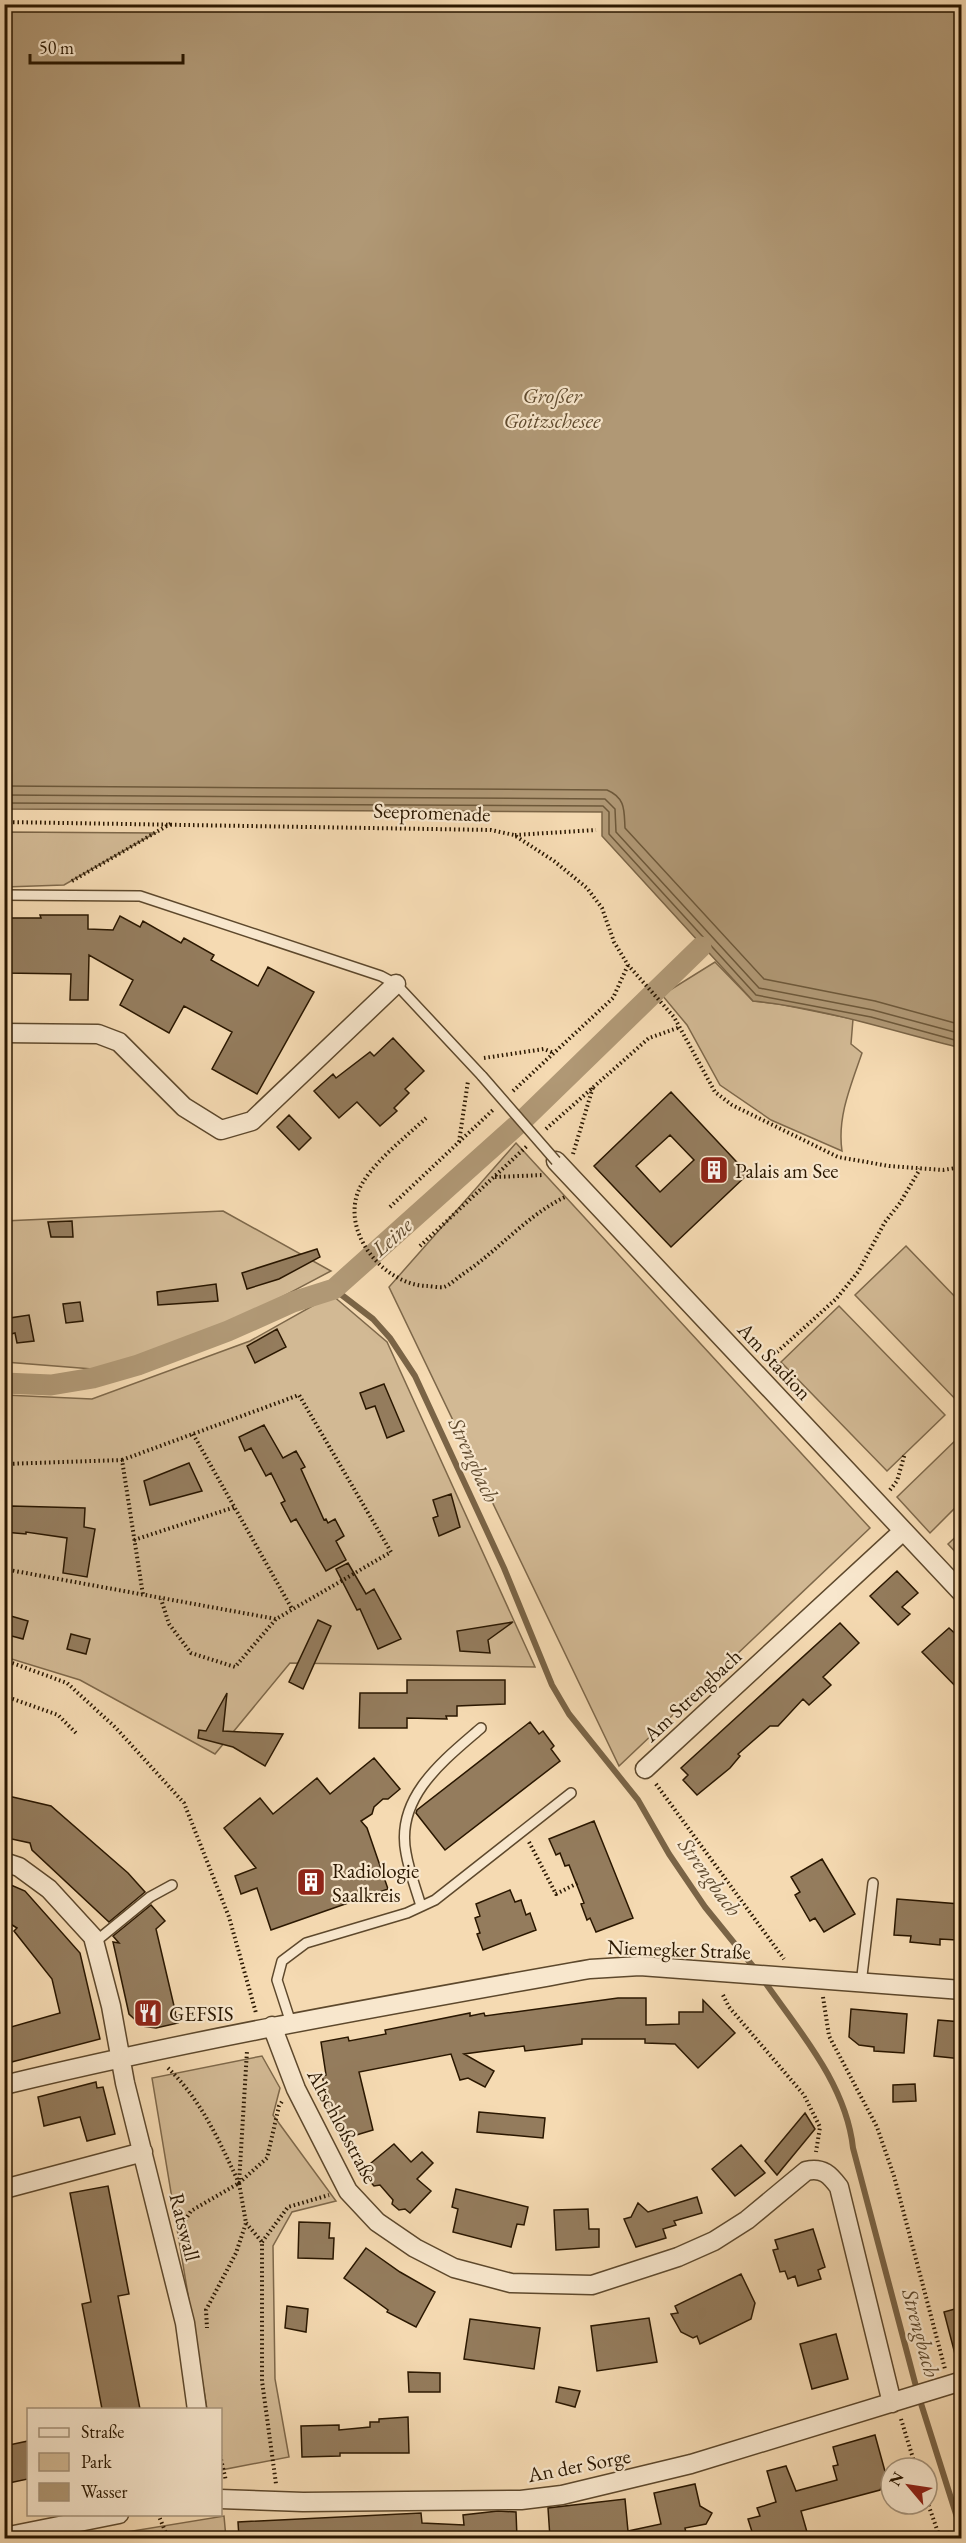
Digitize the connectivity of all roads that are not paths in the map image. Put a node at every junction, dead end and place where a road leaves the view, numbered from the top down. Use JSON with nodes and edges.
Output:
{"nodes":[{"id":1,"x":4,"y":895,"type":"edge"},
{"id":2,"x":396,"y":984,"type":"junction"},
{"id":3,"x":4,"y":1033,"type":"edge"},
{"id":4,"x":556,"y":1161,"type":"joint"},
{"id":5,"x":903,"y":1531,"type":"junction"},
{"id":6,"x":962,"y":1593,"type":"edge"},
{"id":7,"x":481,"y":1728,"type":"dead end"},
{"id":8,"x":645,"y":1769,"type":"road end"},
{"id":9,"x":571,"y":1793,"type":"dead end"},
{"id":10,"x":4,"y":1862,"type":"edge"},
{"id":11,"x":873,"y":1883,"type":"dead end"},
{"id":12,"x":172,"y":1885,"type":"dead end"},
{"id":13,"x":421,"y":1906,"type":"junction"},
{"id":14,"x":95,"y":1942,"type":"junction"},
{"id":15,"x":861,"y":1984,"type":"junction"},
{"id":16,"x":962,"y":1990,"type":"edge"},
{"id":17,"x":291,"y":2023,"type":"junction"},
{"id":18,"x":266,"y":2027,"type":"junction"},
{"id":19,"x":122,"y":2057,"type":"junction"},
{"id":20,"x":4,"y":2085,"type":"edge"},
{"id":21,"x":142,"y":2152,"type":"junction"},
{"id":22,"x":4,"y":2189,"type":"edge"},
{"id":23,"x":951,"y":2384,"type":"edge"},
{"id":24,"x":896,"y":2401,"type":"junction"},
{"id":25,"x":197,"y":2408,"type":"edge"},
{"id":26,"x":225,"y":2499,"type":"edge"},
{"id":27,"x":109,"y":2516,"type":"edge"},
{"id":28,"x":4,"y":2537,"type":"edge"}],
"edges":[{"from":1,"to":2,"type":"lane"},
{"from":2,"to":3,"type":"street"},
{"from":2,"to":4,"type":"lane","bridge":true},
{"from":4,"to":5,"type":"street","name":"Am Stadion"},
{"from":5,"to":6,"type":"street","name":"Am Stadion"},
{"from":5,"to":8,"type":"street","name":"Am Strengbach"},
{"from":7,"to":13,"type":"lane"},
{"from":9,"to":13,"type":"lane"},
{"from":10,"to":14,"type":"street"},
{"from":11,"to":15,"type":"lane"},
{"from":12,"to":14,"type":"lane"},
{"from":13,"to":17,"type":"lane"},
{"from":14,"to":19,"type":"street","name":"Ratswall"},
{"from":15,"to":16,"type":"street","name":"Niemegker Straße"},
{"from":15,"to":17,"type":"street","name":"Niemegker Straße"},
{"from":17,"to":18,"type":"street","name":"Niemegker Straße"},
{"from":18,"to":19,"type":"street","name":"Niemegker Straße"},
{"from":18,"to":24,"type":"street","name":"Altschloßstraße"},
{"from":19,"to":20,"type":"street","name":"Niemegker Straße"},
{"from":19,"to":21,"type":"street","name":"Ratswall"},
{"from":21,"to":22,"type":"street"},
{"from":21,"to":25,"type":"street","name":"Ratswall"},
{"from":23,"to":24,"type":"street"},
{"from":24,"to":26,"type":"street","name":"An der Sorge"},
{"from":27,"to":28,"type":"street"}]}
